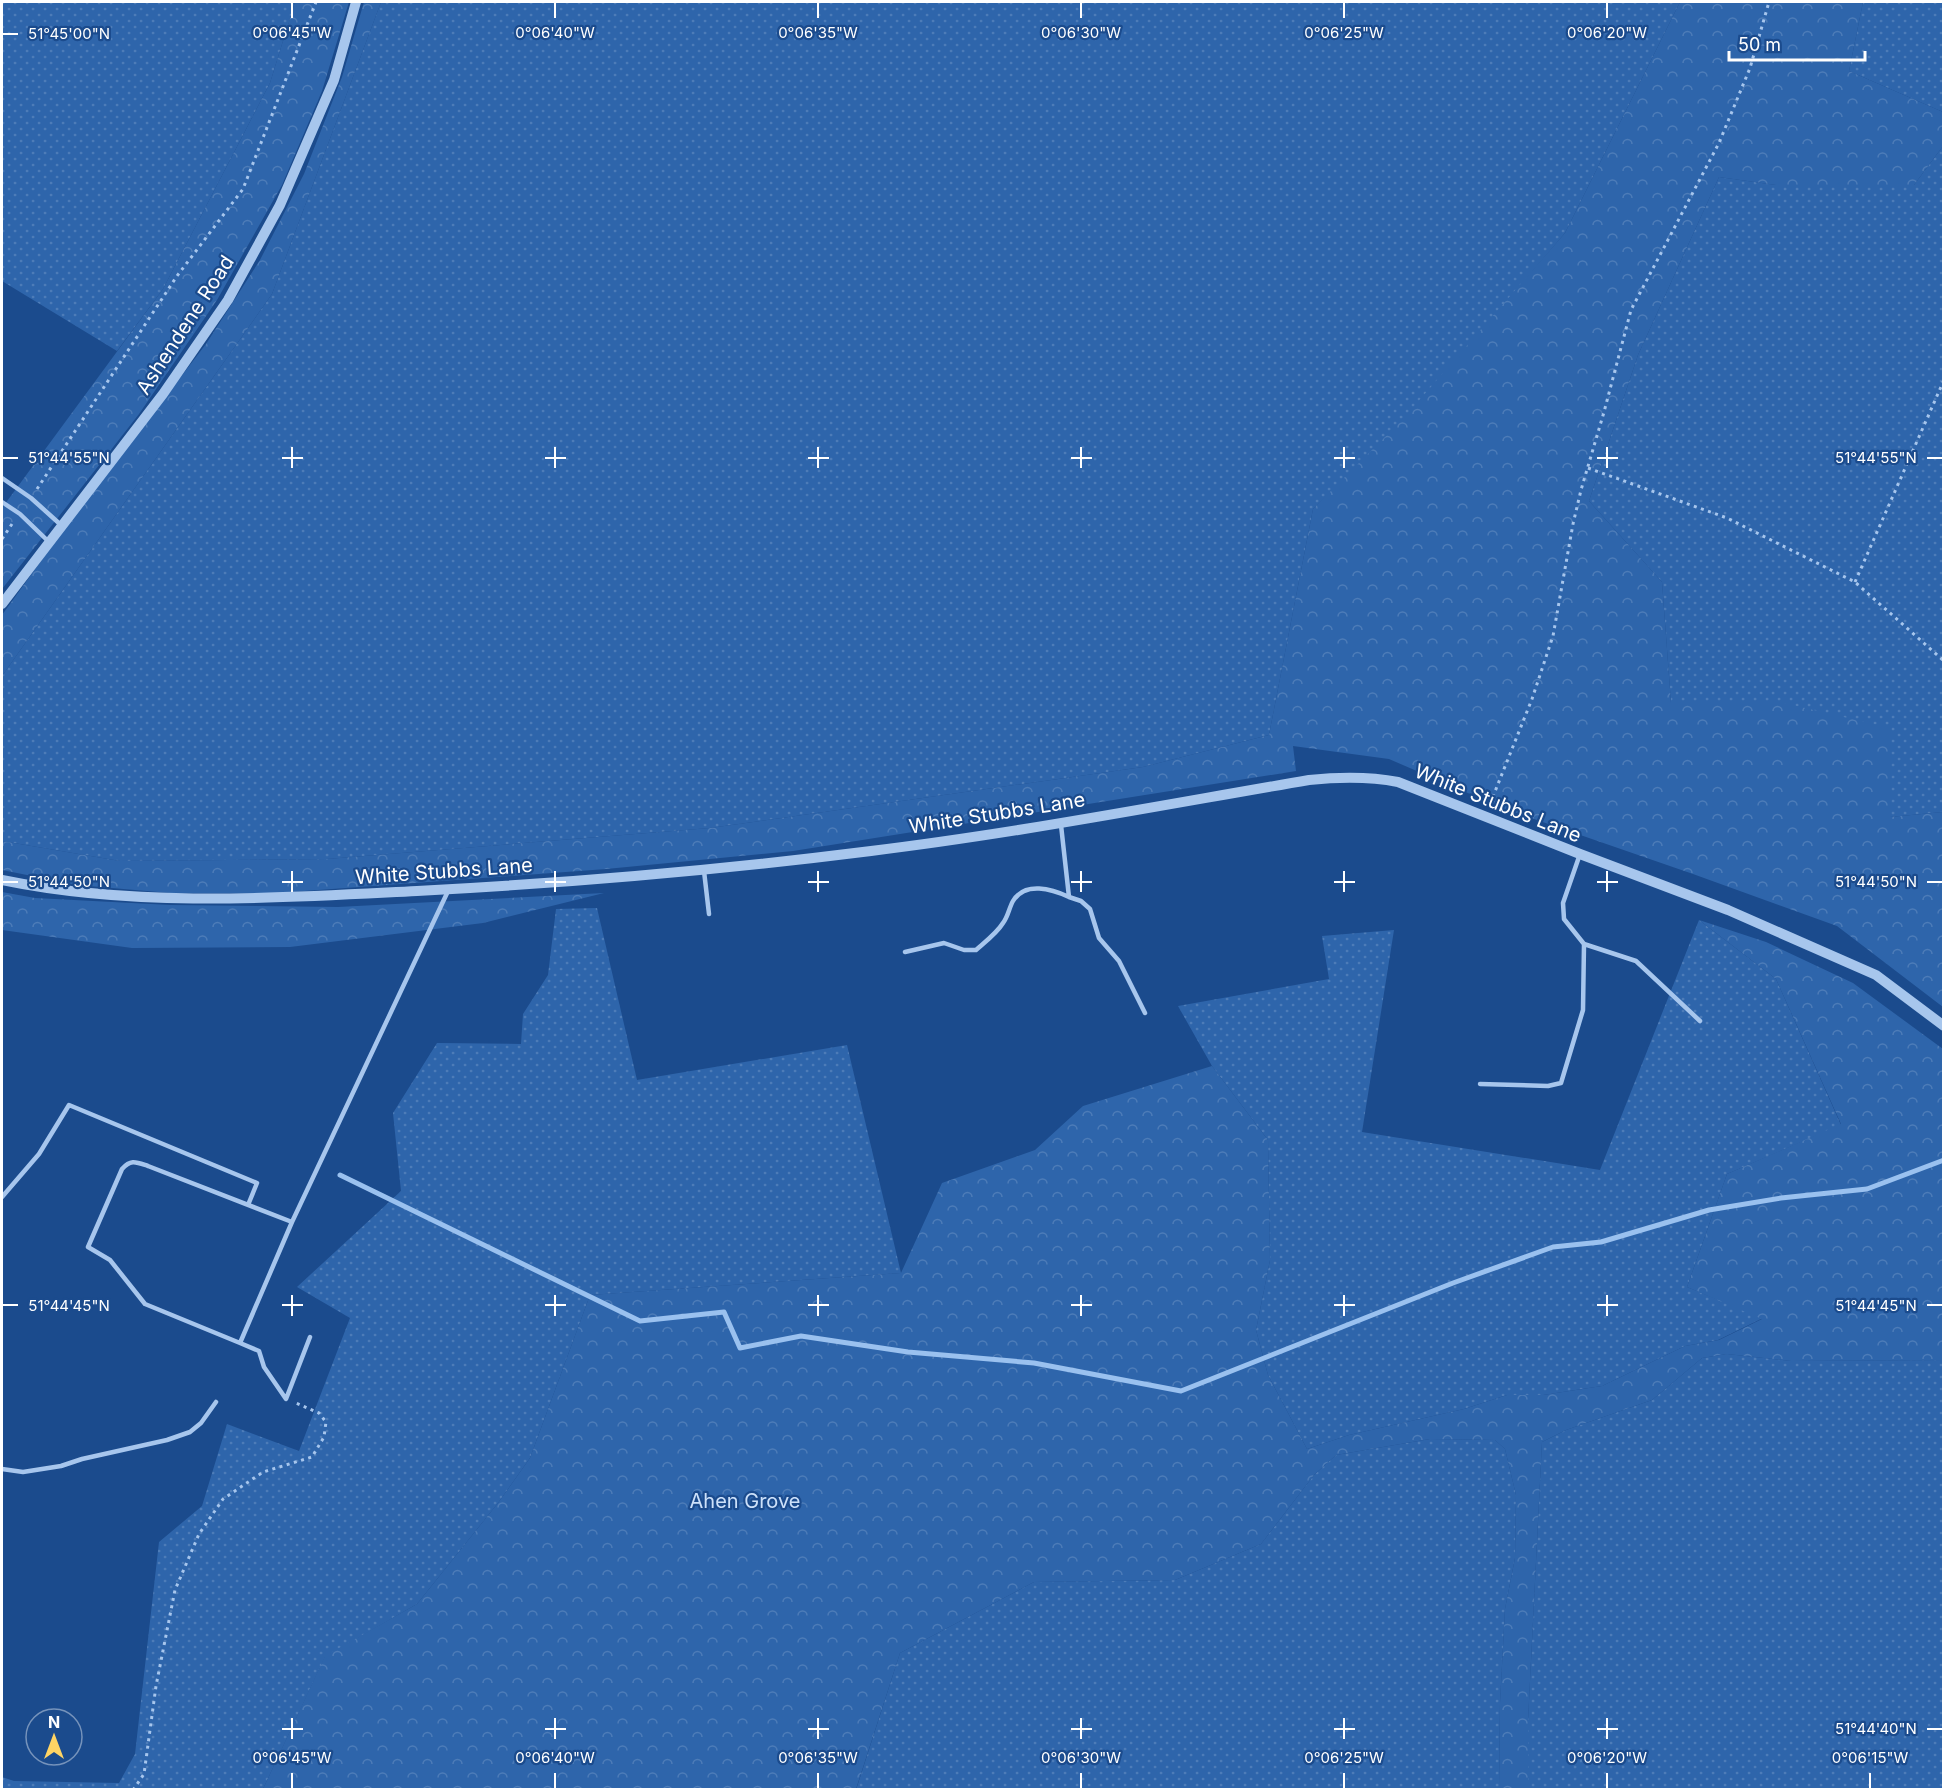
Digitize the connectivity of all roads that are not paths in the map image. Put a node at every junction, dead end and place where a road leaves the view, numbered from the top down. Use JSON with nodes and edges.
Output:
{"nodes":[{"id":1,"x":356,"y":2,"type":"edge"},
{"id":2,"x":2,"y":478,"type":"edge"},
{"id":3,"x":2,"y":502,"type":"edge"},
{"id":4,"x":61,"y":525,"type":"junction"},
{"id":5,"x":48,"y":541,"type":"junction"},
{"id":6,"x":2,"y":604,"type":"edge"},
{"id":7,"x":1061,"y":822,"type":"junction"},
{"id":8,"x":1580,"y":855,"type":"junction"},
{"id":9,"x":704,"y":871,"type":"junction"},
{"id":10,"x":2,"y":880,"type":"edge"},
{"id":11,"x":449,"y":889,"type":"junction"},
{"id":12,"x":1069,"y":897,"type":"junction"},
{"id":13,"x":709,"y":914,"type":"dead end"},
{"id":14,"x":1584,"y":944,"type":"junction"},
{"id":15,"x":905,"y":952,"type":"dead end"},
{"id":16,"x":1145,"y":1013,"type":"dead end"},
{"id":17,"x":1700,"y":1021,"type":"dead end"},
{"id":18,"x":1944,"y":1026,"type":"edge"},
{"id":19,"x":1480,"y":1084,"type":"dead end"},
{"id":20,"x":2,"y":1197,"type":"edge"},
{"id":21,"x":248,"y":1205,"type":"junction"},
{"id":22,"x":292,"y":1222,"type":"junction"},
{"id":23,"x":310,"y":1337,"type":"dead end"},
{"id":24,"x":240,"y":1343,"type":"junction"},
{"id":25,"x":216,"y":1402,"type":"dead end"},
{"id":26,"x":2,"y":1468,"type":"edge"}],
"edges":[{"from":1,"to":4,"type":"street","name":"Ashendene Road"},
{"from":2,"to":4,"type":"lane"},
{"from":3,"to":5,"type":"lane"},
{"from":4,"to":5,"type":"street","name":"Ashendene Road"},
{"from":5,"to":6,"type":"street","name":"Ashendene Road"},
{"from":7,"to":8,"type":"street","name":"White Stubbs Lane"},
{"from":7,"to":9,"type":"street","name":"White Stubbs Lane"},
{"from":7,"to":12,"type":"lane"},
{"from":8,"to":14,"type":"lane"},
{"from":8,"to":18,"type":"street","name":"White Stubbs Lane"},
{"from":9,"to":11,"type":"street","name":"White Stubbs Lane"},
{"from":9,"to":13,"type":"lane"},
{"from":10,"to":11,"type":"street","name":"White Stubbs Lane"},
{"from":11,"to":22,"type":"lane"},
{"from":12,"to":15,"type":"lane"},
{"from":12,"to":16,"type":"lane"},
{"from":14,"to":17,"type":"lane"},
{"from":14,"to":19,"type":"lane"},
{"from":20,"to":21,"type":"lane"},
{"from":21,"to":22,"type":"lane"},
{"from":21,"to":24,"type":"lane"},
{"from":22,"to":24,"type":"lane"},
{"from":23,"to":24,"type":"lane"},
{"from":25,"to":26,"type":"lane"}]}
